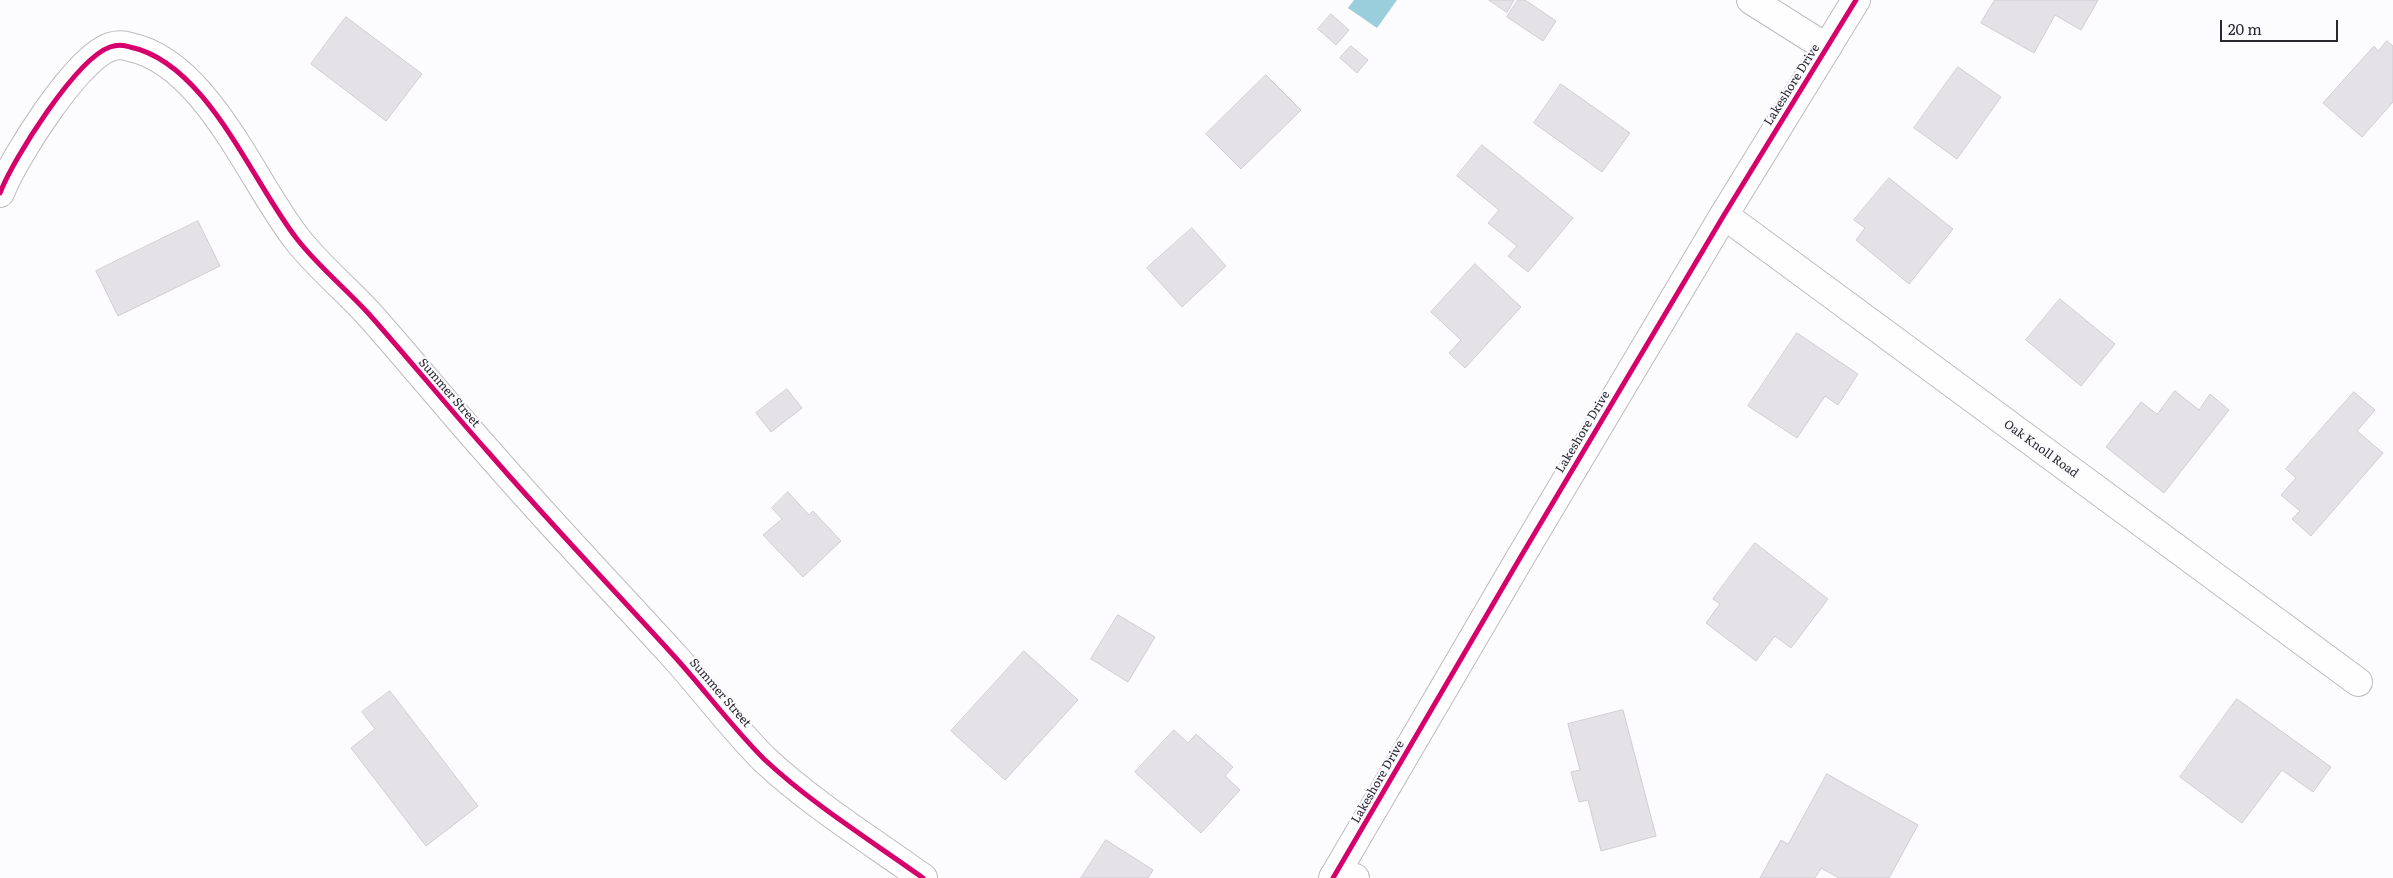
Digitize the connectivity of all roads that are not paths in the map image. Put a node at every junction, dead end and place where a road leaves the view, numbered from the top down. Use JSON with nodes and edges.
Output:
{"nodes":[{"id":1,"x":1751,"y":0,"type":"edge"},
{"id":2,"x":1856,"y":0,"type":"edge"},
{"id":3,"x":1827,"y":48,"type":"junction"},
{"id":4,"x":0,"y":193,"type":"edge"},
{"id":5,"x":1724,"y":215,"type":"junction"},
{"id":6,"x":2358,"y":682,"type":"dead end"},
{"id":7,"x":1341,"y":877,"type":"edge"},
{"id":8,"x":923,"y":878,"type":"edge"}],
"edges":[{"from":1,"to":3,"type":"street"},
{"from":2,"to":3,"type":"street","name":"Lakeshore Drive"},
{"from":3,"to":5,"type":"street","name":"Lakeshore Drive"},
{"from":4,"to":8,"type":"street","name":"Summer Street"},
{"from":5,"to":6,"type":"street","name":"Oak Knoll Road"},
{"from":5,"to":7,"type":"street","name":"Lakeshore Drive"}]}
